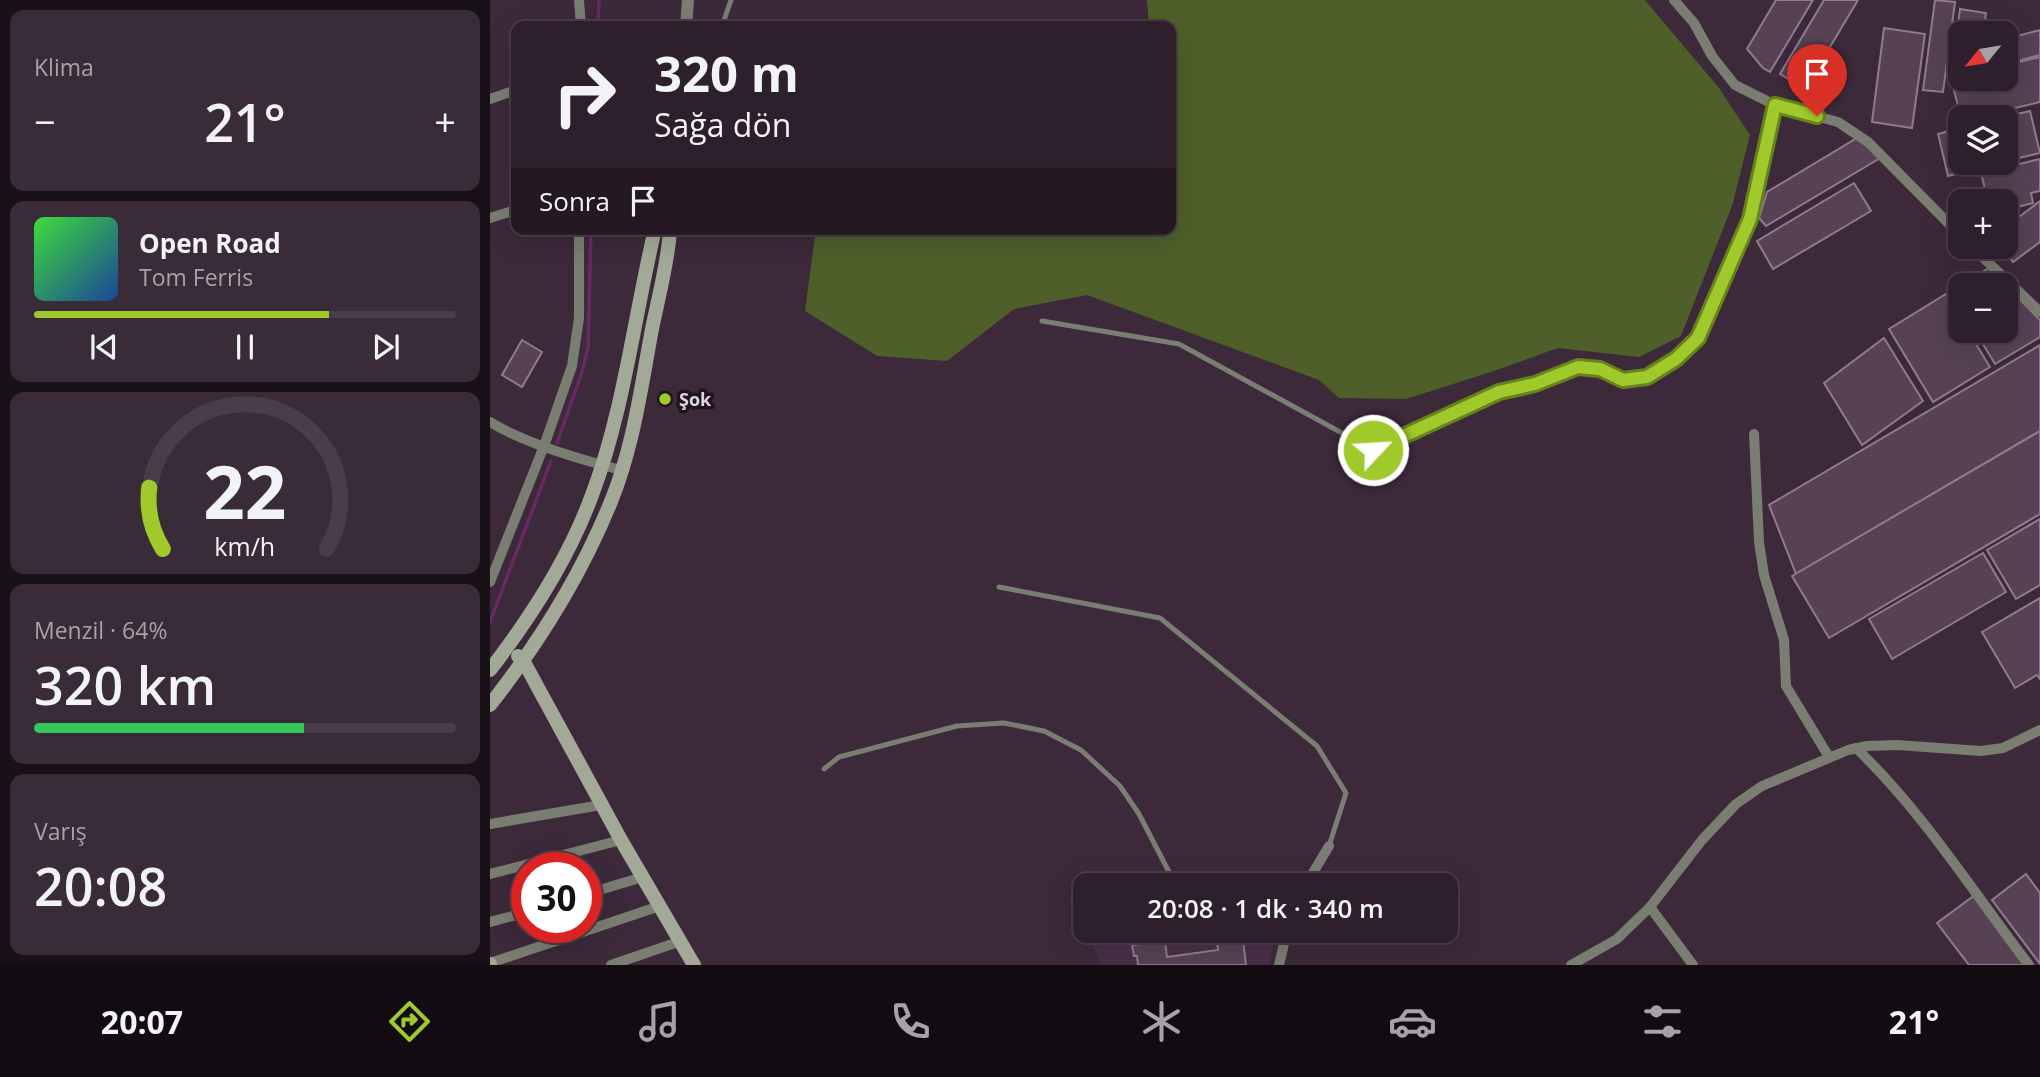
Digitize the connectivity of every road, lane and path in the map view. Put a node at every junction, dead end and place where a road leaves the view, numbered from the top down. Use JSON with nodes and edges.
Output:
{"nodes":[{"id":1,"x":579,"y":0,"type":"edge"},
{"id":2,"x":688,"y":0,"type":"edge"},
{"id":3,"x":731,"y":0,"type":"edge"},
{"id":4,"x":1674,"y":0,"type":"edge"},
{"id":5,"x":581,"y":21,"type":"edge"},
{"id":6,"x":687,"y":21,"type":"edge"},
{"id":7,"x":724,"y":21,"type":"edge"},
{"id":8,"x":511,"y":92,"type":"edge"},
{"id":9,"x":490,"y":99,"type":"edge"},
{"id":10,"x":1775,"y":105,"type":"junction"},
{"id":11,"x":511,"y":212,"type":"edge"},
{"id":12,"x":490,"y":218,"type":"edge"},
{"id":13,"x":1948,"y":223,"type":"edge"},
{"id":14,"x":579,"y":235,"type":"edge"},
{"id":15,"x":654,"y":235,"type":"edge"},
{"id":16,"x":669,"y":235,"type":"edge"},
{"id":17,"x":1985,"y":259,"type":"edge"},
{"id":18,"x":2040,"y":312,"type":"edge"},
{"id":19,"x":1042,"y":321,"type":"dead end"},
{"id":20,"x":490,"y":422,"type":"edge"},
{"id":21,"x":1754,"y":434,"type":"dead end"},
{"id":22,"x":544,"y":446,"type":"junction"},
{"id":23,"x":1373,"y":450,"type":"joint"},
{"id":24,"x":602,"y":465,"type":"junction"},
{"id":25,"x":621,"y":470,"type":"junction"},
{"id":26,"x":490,"y":582,"type":"edge"},
{"id":27,"x":999,"y":587,"type":"dead end"},
{"id":28,"x":508,"y":648,"type":"junction"},
{"id":29,"x":524,"y":662,"type":"junction"},
{"id":30,"x":490,"y":670,"type":"edge"},
{"id":31,"x":490,"y":705,"type":"edge"},
{"id":32,"x":2040,"y":730,"type":"edge"},
{"id":33,"x":1856,"y":748,"type":"junction"},
{"id":34,"x":1829,"y":757,"type":"junction"},
{"id":35,"x":824,"y":769,"type":"dead end"},
{"id":36,"x":601,"y":805,"type":"junction"},
{"id":37,"x":490,"y":824,"type":"edge"},
{"id":38,"x":621,"y":840,"type":"junction"},
{"id":39,"x":1329,"y":846,"type":"joint"},
{"id":40,"x":1170,"y":873,"type":"edge"},
{"id":41,"x":1313,"y":873,"type":"edge"},
{"id":42,"x":490,"y":874,"type":"edge"},
{"id":43,"x":643,"y":877,"type":"junction"},
{"id":44,"x":602,"y":889,"type":"edge"},
{"id":45,"x":660,"y":906,"type":"junction"},
{"id":46,"x":1650,"y":906,"type":"junction"},
{"id":47,"x":511,"y":916,"type":"edge"},
{"id":48,"x":490,"y":922,"type":"edge"},
{"id":49,"x":681,"y":941,"type":"junction"},
{"id":50,"x":1284,"y":943,"type":"edge"},
{"id":51,"x":490,"y":964,"type":"edge"},
{"id":52,"x":611,"y":965,"type":"edge"},
{"id":53,"x":694,"y":965,"type":"edge"},
{"id":54,"x":1279,"y":965,"type":"edge"},
{"id":55,"x":1571,"y":965,"type":"edge"},
{"id":56,"x":1693,"y":965,"type":"edge"},
{"id":57,"x":2029,"y":965,"type":"edge"}],
"edges":[{"from":1,"to":5,"type":"street"},
{"from":2,"to":6,"type":"street"},
{"from":3,"to":7,"type":"lane"},
{"from":4,"to":10,"type":"street"},
{"from":8,"to":9,"type":"street"},
{"from":10,"to":13,"type":"street"},
{"from":10,"to":23,"type":"street"},
{"from":11,"to":12,"type":"street"},
{"from":14,"to":22,"type":"street"},
{"from":15,"to":24,"type":"main road"},
{"from":16,"to":25,"type":"main road"},
{"from":17,"to":18,"type":"street"},
{"from":19,"to":23,"type":"lane"},
{"from":20,"to":22,"type":"street"},
{"from":21,"to":34,"type":"street"},
{"from":22,"to":24,"type":"street"},
{"from":22,"to":26,"type":"street"},
{"from":24,"to":25,"type":"street"},
{"from":24,"to":28,"type":"main road"},
{"from":25,"to":29,"type":"main road"},
{"from":27,"to":39,"type":"lane"},
{"from":28,"to":29,"type":"main road"},
{"from":28,"to":30,"type":"main road"},
{"from":29,"to":31,"type":"main road"},
{"from":29,"to":36,"type":"main road"},
{"from":32,"to":33,"type":"street"},
{"from":33,"to":34,"type":"street"},
{"from":33,"to":57,"type":"street"},
{"from":34,"to":46,"type":"street"},
{"from":35,"to":40,"type":"lane"},
{"from":36,"to":37,"type":"street"},
{"from":36,"to":38,"type":"main road"},
{"from":38,"to":42,"type":"street"},
{"from":38,"to":43,"type":"main road"},
{"from":39,"to":41,"type":"street"},
{"from":43,"to":44,"type":"street"},
{"from":43,"to":45,"type":"main road"},
{"from":45,"to":49,"type":"main road"},
{"from":45,"to":51,"type":"street"},
{"from":46,"to":55,"type":"street"},
{"from":46,"to":56,"type":"street"},
{"from":47,"to":48,"type":"street"},
{"from":49,"to":52,"type":"street"},
{"from":49,"to":53,"type":"main road"},
{"from":50,"to":54,"type":"street"}]}
